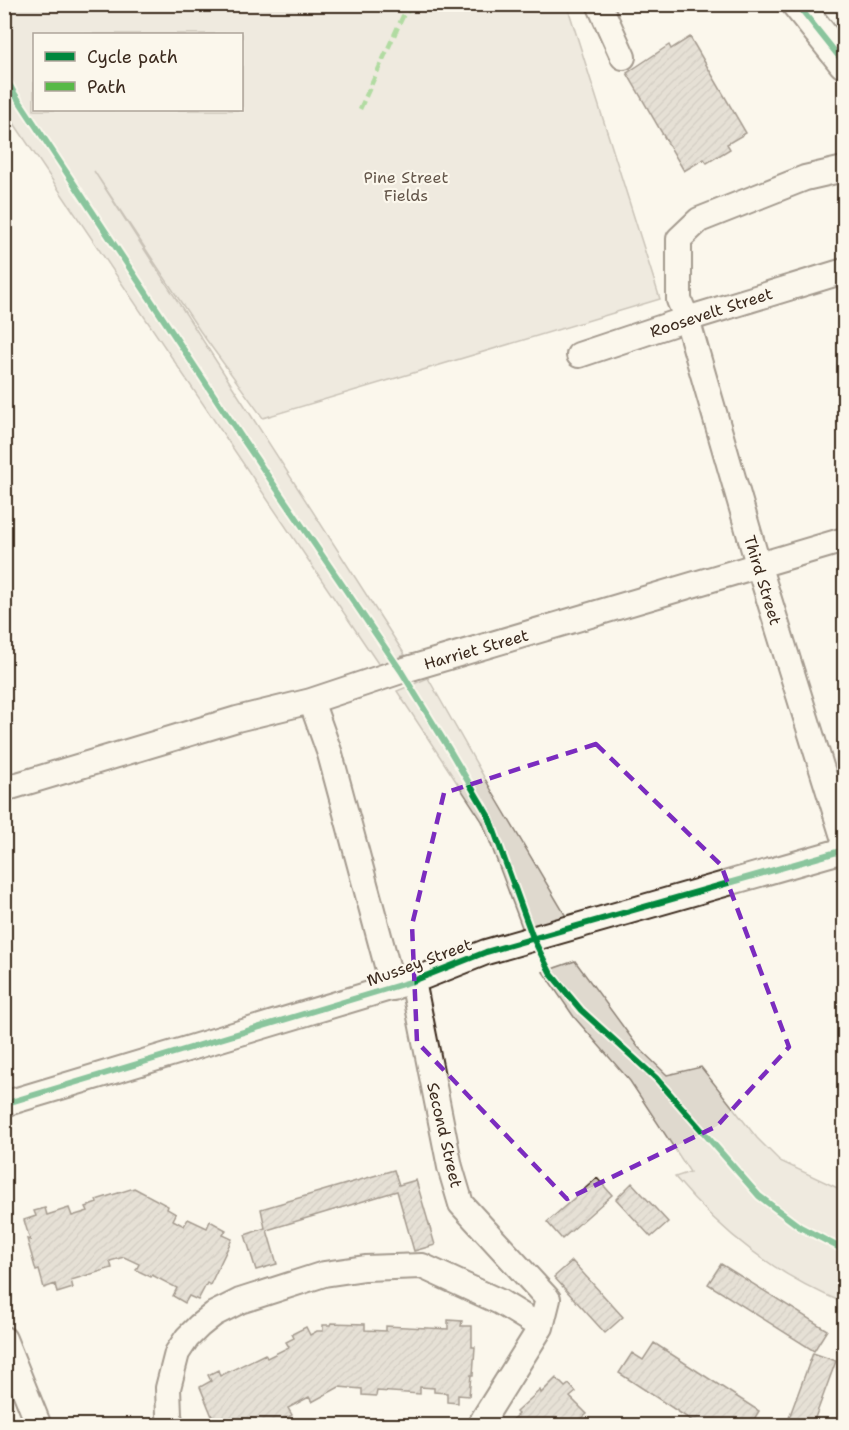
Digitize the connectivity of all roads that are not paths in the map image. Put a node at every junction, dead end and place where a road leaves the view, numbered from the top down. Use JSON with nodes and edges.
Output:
{"nodes":[{"id":1,"x":797,"y":4,"type":"edge"},
{"id":2,"x":602,"y":12,"type":"edge"},
{"id":3,"x":623,"y":57,"type":"dead end"},
{"id":4,"x":844,"y":63,"type":"edge"},
{"id":5,"x":844,"y":169,"type":"edge"},
{"id":6,"x":844,"y":271,"type":"edge"},
{"id":7,"x":687,"y":319,"type":"junction"},
{"id":8,"x":579,"y":355,"type":"dead end"},
{"id":9,"x":844,"y":540,"type":"edge"},
{"id":10,"x":758,"y":564,"type":"junction"},
{"id":11,"x":311,"y":701,"type":"junction"},
{"id":12,"x":4,"y":789,"type":"edge"},
{"id":13,"x":844,"y":840,"type":"edge"},
{"id":14,"x":844,"y":850,"type":"edge"},
{"id":15,"x":403,"y":985,"type":"junction"},
{"id":16,"x":4,"y":1104,"type":"edge"},
{"id":17,"x":541,"y":1327,"type":"junction"},
{"id":18,"x":4,"y":1338,"type":"edge"},
{"id":19,"x":39,"y":1425,"type":"edge"},
{"id":20,"x":171,"y":1425,"type":"edge"},
{"id":21,"x":479,"y":1425,"type":"edge"}],
"edges":[{"from":1,"to":4,"type":"main road"},
{"from":2,"to":3,"type":"street"},
{"from":5,"to":7,"type":"street","name":"Third Street"},
{"from":6,"to":7,"type":"street","name":"Roosevelt Street"},
{"from":7,"to":8,"type":"street","name":"Roosevelt Street"},
{"from":7,"to":10,"type":"street","name":"Third Street"},
{"from":9,"to":10,"type":"street","name":"Harriet Street"},
{"from":10,"to":11,"type":"street","name":"Harriet Street"},
{"from":10,"to":13,"type":"street","name":"Third Street"},
{"from":11,"to":12,"type":"street","name":"Harriet Street"},
{"from":11,"to":15,"type":"street","name":"Second Street"},
{"from":14,"to":15,"type":"street","name":"Mussey Street"},
{"from":15,"to":16,"type":"street","name":"Mussey Street"},
{"from":15,"to":17,"type":"street","name":"Second Street"},
{"from":17,"to":20,"type":"street"},
{"from":17,"to":21,"type":"street"},
{"from":18,"to":19,"type":"street"}]}
